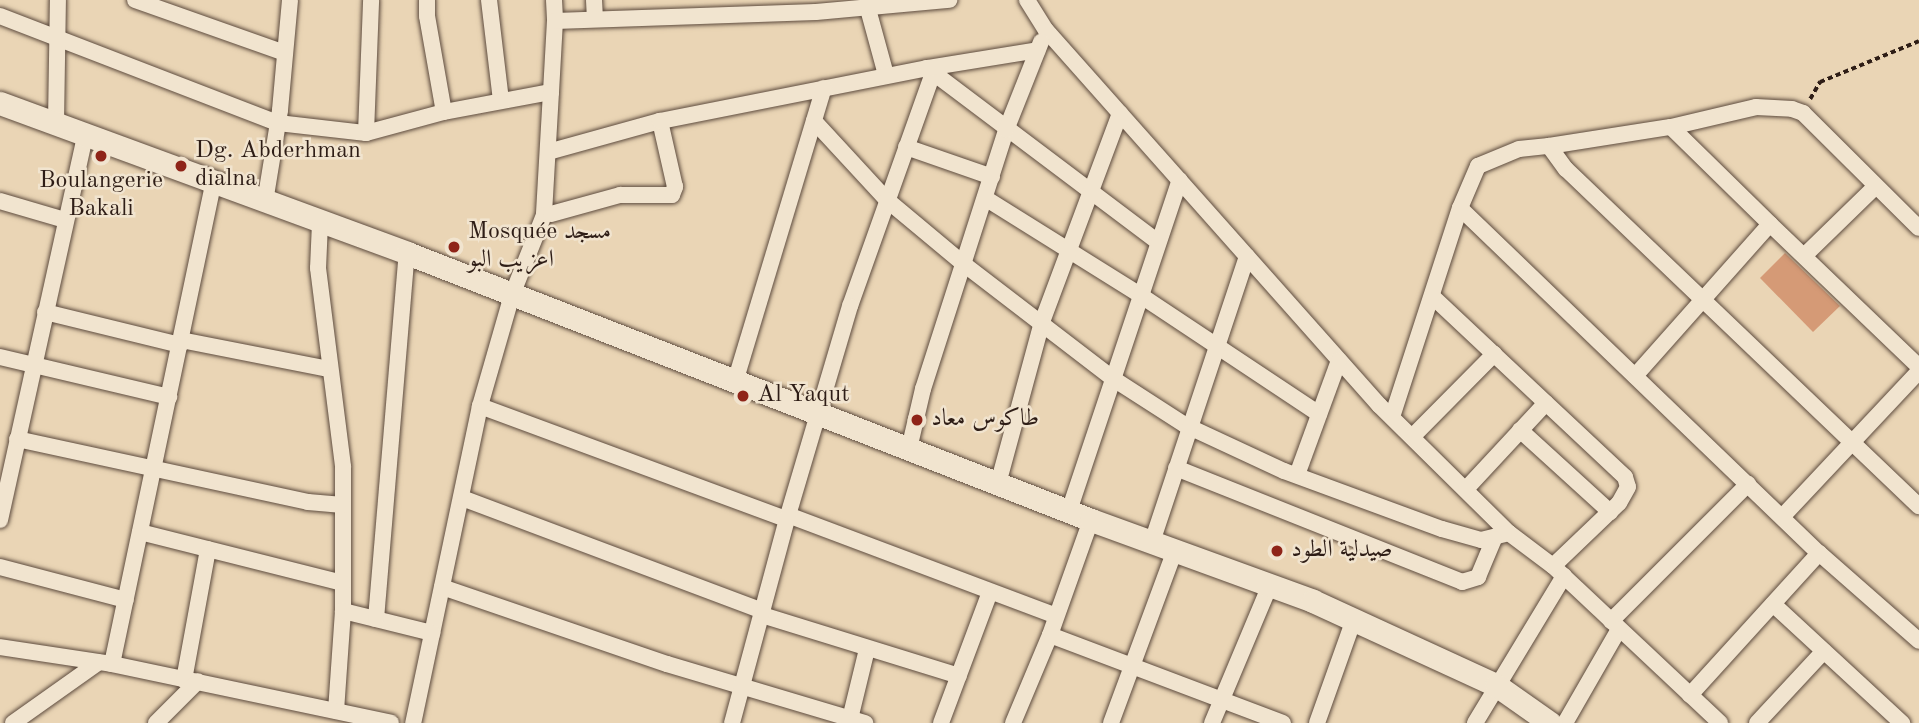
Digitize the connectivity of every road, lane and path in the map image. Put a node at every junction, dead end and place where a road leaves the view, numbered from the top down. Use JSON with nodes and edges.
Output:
{"nodes":[{"id":1,"x":58,"y":0,"type":"edge"},
{"id":2,"x":135,"y":0,"type":"edge"},
{"id":3,"x":290,"y":0,"type":"edge"},
{"id":4,"x":371,"y":0,"type":"edge"},
{"id":5,"x":427,"y":0,"type":"edge"},
{"id":6,"x":489,"y":0,"type":"edge"},
{"id":7,"x":554,"y":0,"type":"edge"},
{"id":8,"x":594,"y":0,"type":"edge"},
{"id":9,"x":949,"y":0,"type":"edge"},
{"id":10,"x":1027,"y":0,"type":"edge"},
{"id":11,"x":860,"y":6,"type":"edge"},
{"id":12,"x":754,"y":7,"type":"edge"},
{"id":13,"x":702,"y":8,"type":"edge"},
{"id":14,"x":0,"y":16,"type":"edge"},
{"id":15,"x":595,"y":19,"type":"junction"},
{"id":16,"x":555,"y":21,"type":"junction"},
{"id":17,"x":1046,"y":30,"type":"junction"},
{"id":18,"x":56,"y":37,"type":"junction"},
{"id":19,"x":1919,"y":41,"type":"edge"},
{"id":20,"x":1038,"y":50,"type":"junction"},
{"id":21,"x":285,"y":54,"type":"junction"},
{"id":22,"x":930,"y":70,"type":"junction"},
{"id":23,"x":887,"y":75,"type":"junction"},
{"id":24,"x":824,"y":88,"type":"junction"},
{"id":25,"x":551,"y":92,"type":"junction"},
{"id":26,"x":501,"y":100,"type":"junction"},
{"id":27,"x":0,"y":103,"type":"edge"},
{"id":28,"x":444,"y":112,"type":"junction"},
{"id":29,"x":1120,"y":113,"type":"junction"},
{"id":30,"x":1803,"y":113,"type":"junction"},
{"id":31,"x":660,"y":121,"type":"junction"},
{"id":32,"x":814,"y":121,"type":"junction"},
{"id":33,"x":56,"y":123,"type":"junction"},
{"id":34,"x":278,"y":123,"type":"junction"},
{"id":35,"x":1671,"y":127,"type":"junction"},
{"id":36,"x":1006,"y":130,"type":"junction"},
{"id":37,"x":86,"y":133,"type":"junction"},
{"id":38,"x":366,"y":133,"type":"junction"},
{"id":39,"x":1549,"y":146,"type":"junction"},
{"id":40,"x":906,"y":147,"type":"junction"},
{"id":41,"x":548,"y":152,"type":"junction"},
{"id":42,"x":992,"y":177,"type":"junction"},
{"id":43,"x":1180,"y":180,"type":"junction"},
{"id":44,"x":213,"y":183,"type":"junction"},
{"id":45,"x":1876,"y":186,"type":"junction"},
{"id":46,"x":1091,"y":193,"type":"junction"},
{"id":47,"x":985,"y":198,"type":"junction"},
{"id":48,"x":887,"y":200,"type":"junction"},
{"id":49,"x":0,"y":201,"type":"edge"},
{"id":50,"x":265,"y":202,"type":"junction"},
{"id":51,"x":1460,"y":208,"type":"junction"},
{"id":52,"x":551,"y":214,"type":"dead end"},
{"id":53,"x":65,"y":220,"type":"junction"},
{"id":54,"x":320,"y":223,"type":"junction"},
{"id":55,"x":1770,"y":224,"type":"junction"},
{"id":56,"x":1919,"y":228,"type":"edge"},
{"id":57,"x":1158,"y":242,"type":"junction"},
{"id":58,"x":1070,"y":252,"type":"junction"},
{"id":59,"x":407,"y":253,"type":"junction"},
{"id":60,"x":1247,"y":256,"type":"junction"},
{"id":61,"x":1804,"y":256,"type":"junction"},
{"id":62,"x":965,"y":265,"type":"junction"},
{"id":63,"x":512,"y":295,"type":"junction"},
{"id":64,"x":1140,"y":295,"type":"junction"},
{"id":65,"x":1432,"y":296,"type":"junction"},
{"id":66,"x":1701,"y":298,"type":"junction"},
{"id":67,"x":45,"y":312,"type":"junction"},
{"id":68,"x":1042,"y":322,"type":"junction"},
{"id":69,"x":180,"y":343,"type":"junction"},
{"id":70,"x":1217,"y":348,"type":"junction"},
{"id":71,"x":1494,"y":354,"type":"junction"},
{"id":72,"x":0,"y":357,"type":"edge"},
{"id":73,"x":1339,"y":360,"type":"junction"},
{"id":74,"x":33,"y":366,"type":"junction"},
{"id":75,"x":329,"y":369,"type":"junction"},
{"id":76,"x":1919,"y":369,"type":"edge"},
{"id":77,"x":1635,"y":376,"type":"junction"},
{"id":78,"x":1112,"y":377,"type":"junction"},
{"id":79,"x":735,"y":382,"type":"junction"},
{"id":80,"x":169,"y":397,"type":"junction"},
{"id":81,"x":1546,"y":403,"type":"junction"},
{"id":82,"x":481,"y":407,"type":"junction"},
{"id":83,"x":817,"y":413,"type":"junction"},
{"id":84,"x":1319,"y":414,"type":"junction"},
{"id":85,"x":1392,"y":417,"type":"junction"},
{"id":86,"x":1189,"y":427,"type":"junction"},
{"id":87,"x":1520,"y":430,"type":"junction"},
{"id":88,"x":1412,"y":436,"type":"junction"},
{"id":89,"x":17,"y":439,"type":"junction"},
{"id":90,"x":1852,"y":442,"type":"junction"},
{"id":91,"x":909,"y":449,"type":"junction"},
{"id":92,"x":154,"y":466,"type":"junction"},
{"id":93,"x":1176,"y":468,"type":"junction"},
{"id":94,"x":1297,"y":475,"type":"junction"},
{"id":95,"x":998,"y":484,"type":"junction"},
{"id":96,"x":1748,"y":484,"type":"junction"},
{"id":97,"x":1465,"y":489,"type":"junction"},
{"id":98,"x":462,"y":498,"type":"junction"},
{"id":99,"x":342,"y":505,"type":"junction"},
{"id":100,"x":1919,"y":506,"type":"edge"},
{"id":101,"x":1069,"y":511,"type":"junction"},
{"id":102,"x":1610,"y":512,"type":"junction"},
{"id":103,"x":787,"y":517,"type":"junction"},
{"id":104,"x":1782,"y":517,"type":"junction"},
{"id":105,"x":0,"y":520,"type":"edge"},
{"id":106,"x":1091,"y":520,"type":"junction"},
{"id":107,"x":140,"y":532,"type":"junction"},
{"id":108,"x":1502,"y":536,"type":"junction"},
{"id":109,"x":1152,"y":542,"type":"junction"},
{"id":110,"x":208,"y":549,"type":"junction"},
{"id":111,"x":1175,"y":550,"type":"junction"},
{"id":112,"x":1819,"y":553,"type":"junction"},
{"id":113,"x":0,"y":567,"type":"edge"},
{"id":114,"x":1559,"y":571,"type":"junction"},
{"id":115,"x":343,"y":583,"type":"junction"},
{"id":116,"x":1270,"y":585,"type":"junction"},
{"id":117,"x":442,"y":587,"type":"junction"},
{"id":118,"x":990,"y":592,"type":"junction"},
{"id":119,"x":126,"y":600,"type":"junction"},
{"id":120,"x":1773,"y":604,"type":"junction"},
{"id":121,"x":343,"y":611,"type":"junction"},
{"id":122,"x":762,"y":613,"type":"junction"},
{"id":123,"x":1056,"y":616,"type":"junction"},
{"id":124,"x":376,"y":619,"type":"junction"},
{"id":125,"x":1354,"y":619,"type":"junction"},
{"id":126,"x":1615,"y":625,"type":"junction"},
{"id":127,"x":432,"y":634,"type":"junction"},
{"id":128,"x":1050,"y":635,"type":"junction"},
{"id":129,"x":1919,"y":641,"type":"edge"},
{"id":130,"x":2,"y":649,"type":"edge"},
{"id":131,"x":867,"y":649,"type":"junction"},
{"id":132,"x":1824,"y":651,"type":"junction"},
{"id":133,"x":106,"y":663,"type":"junction"},
{"id":134,"x":1133,"y":664,"type":"junction"},
{"id":135,"x":959,"y":676,"type":"junction"},
{"id":136,"x":191,"y":680,"type":"junction"},
{"id":137,"x":1496,"y":685,"type":"junction"},
{"id":138,"x":742,"y":686,"type":"junction"},
{"id":139,"x":1690,"y":695,"type":"junction"},
{"id":140,"x":1222,"y":700,"type":"junction"},
{"id":141,"x":336,"y":711,"type":"junction"},
{"id":142,"x":854,"y":721,"type":"edge"},
{"id":143,"x":13,"y":723,"type":"edge"},
{"id":144,"x":156,"y":723,"type":"edge"},
{"id":145,"x":391,"y":723,"type":"edge"},
{"id":146,"x":413,"y":723,"type":"edge"},
{"id":147,"x":733,"y":723,"type":"edge"},
{"id":148,"x":941,"y":723,"type":"edge"},
{"id":149,"x":1013,"y":723,"type":"edge"},
{"id":150,"x":1111,"y":723,"type":"edge"},
{"id":151,"x":1212,"y":723,"type":"edge"},
{"id":152,"x":1283,"y":723,"type":"edge"},
{"id":153,"x":1317,"y":723,"type":"edge"},
{"id":154,"x":1475,"y":723,"type":"edge"},
{"id":155,"x":1550,"y":723,"type":"edge"},
{"id":156,"x":1565,"y":723,"type":"edge"},
{"id":157,"x":1720,"y":723,"type":"edge"},
{"id":158,"x":1757,"y":723,"type":"edge"},
{"id":159,"x":1902,"y":723,"type":"edge"}],
"edges":[{"from":1,"to":18,"type":"street"},
{"from":2,"to":21,"type":"street"},
{"from":3,"to":21,"type":"street"},
{"from":4,"to":38,"type":"street"},
{"from":5,"to":28,"type":"street"},
{"from":6,"to":26,"type":"street"},
{"from":7,"to":16,"type":"street"},
{"from":8,"to":15,"type":"street"},
{"from":9,"to":11,"type":"street"},
{"from":10,"to":17,"type":"street"},
{"from":11,"to":12,"type":"street"},
{"from":11,"to":23,"type":"street"},
{"from":12,"to":13,"type":"street"},
{"from":13,"to":15,"type":"street"},
{"from":14,"to":18,"type":"street"},
{"from":15,"to":16,"type":"street"},
{"from":16,"to":25,"type":"street"},
{"from":17,"to":20,"type":"street"},
{"from":17,"to":29,"type":"street"},
{"from":18,"to":33,"type":"street"},
{"from":18,"to":34,"type":"street"},
{"from":19,"to":30,"type":"path"},
{"from":20,"to":22,"type":"street"},
{"from":20,"to":36,"type":"street"},
{"from":21,"to":34,"type":"street"},
{"from":22,"to":23,"type":"street"},
{"from":22,"to":36,"type":"street"},
{"from":22,"to":40,"type":"street"},
{"from":23,"to":24,"type":"street"},
{"from":24,"to":31,"type":"street"},
{"from":24,"to":32,"type":"street"},
{"from":25,"to":26,"type":"street"},
{"from":25,"to":41,"type":"street"},
{"from":26,"to":28,"type":"street"},
{"from":27,"to":33,"type":"main road"},
{"from":28,"to":38,"type":"street"},
{"from":29,"to":43,"type":"street"},
{"from":29,"to":46,"type":"street"},
{"from":30,"to":35,"type":"street"},
{"from":30,"to":45,"type":"street"},
{"from":31,"to":41,"type":"street"},
{"from":31,"to":52,"type":"street"},
{"from":32,"to":48,"type":"street"},
{"from":32,"to":79,"type":"street"},
{"from":33,"to":37,"type":"main road"},
{"from":34,"to":38,"type":"street"},
{"from":34,"to":50,"type":"street"},
{"from":35,"to":39,"type":"street"},
{"from":35,"to":55,"type":"street"},
{"from":36,"to":42,"type":"street"},
{"from":36,"to":46,"type":"street"},
{"from":37,"to":44,"type":"main road"},
{"from":37,"to":53,"type":"street"},
{"from":39,"to":51,"type":"street"},
{"from":39,"to":66,"type":"street"},
{"from":40,"to":42,"type":"street"},
{"from":40,"to":48,"type":"street"},
{"from":41,"to":63,"type":"street"},
{"from":42,"to":47,"type":"street"},
{"from":43,"to":57,"type":"street"},
{"from":43,"to":60,"type":"street"},
{"from":44,"to":50,"type":"main road"},
{"from":44,"to":69,"type":"street"},
{"from":45,"to":56,"type":"street"},
{"from":45,"to":61,"type":"street"},
{"from":46,"to":57,"type":"street"},
{"from":46,"to":58,"type":"street"},
{"from":47,"to":58,"type":"street"},
{"from":47,"to":62,"type":"street"},
{"from":48,"to":62,"type":"street"},
{"from":48,"to":83,"type":"street"},
{"from":49,"to":53,"type":"street"},
{"from":50,"to":54,"type":"main road"},
{"from":51,"to":65,"type":"street"},
{"from":51,"to":77,"type":"street"},
{"from":53,"to":67,"type":"street"},
{"from":54,"to":59,"type":"main road"},
{"from":54,"to":75,"type":"street"},
{"from":55,"to":61,"type":"street"},
{"from":55,"to":66,"type":"street"},
{"from":57,"to":64,"type":"street"},
{"from":58,"to":64,"type":"street"},
{"from":58,"to":68,"type":"street"},
{"from":59,"to":63,"type":"main road"},
{"from":59,"to":124,"type":"street"},
{"from":60,"to":70,"type":"street"},
{"from":60,"to":73,"type":"street"},
{"from":61,"to":76,"type":"street"},
{"from":62,"to":68,"type":"street"},
{"from":62,"to":91,"type":"street"},
{"from":63,"to":79,"type":"main road"},
{"from":63,"to":82,"type":"street"},
{"from":64,"to":70,"type":"street"},
{"from":64,"to":78,"type":"street"},
{"from":65,"to":71,"type":"street"},
{"from":65,"to":85,"type":"street"},
{"from":66,"to":77,"type":"street"},
{"from":66,"to":90,"type":"street"},
{"from":67,"to":69,"type":"street"},
{"from":67,"to":74,"type":"street"},
{"from":68,"to":78,"type":"street"},
{"from":68,"to":95,"type":"street"},
{"from":69,"to":75,"type":"street"},
{"from":69,"to":80,"type":"street"},
{"from":70,"to":84,"type":"street"},
{"from":70,"to":86,"type":"street"},
{"from":71,"to":81,"type":"street"},
{"from":71,"to":88,"type":"street"},
{"from":72,"to":74,"type":"street"},
{"from":73,"to":84,"type":"street"},
{"from":73,"to":85,"type":"street"},
{"from":74,"to":80,"type":"street"},
{"from":74,"to":89,"type":"street"},
{"from":75,"to":99,"type":"street"},
{"from":76,"to":90,"type":"street"},
{"from":77,"to":96,"type":"street"},
{"from":78,"to":86,"type":"street"},
{"from":78,"to":101,"type":"street"},
{"from":79,"to":83,"type":"main road"},
{"from":80,"to":92,"type":"street"},
{"from":81,"to":87,"type":"street"},
{"from":81,"to":102,"type":"street"},
{"from":82,"to":98,"type":"street"},
{"from":82,"to":103,"type":"street"},
{"from":83,"to":91,"type":"main road"},
{"from":83,"to":103,"type":"street"},
{"from":84,"to":94,"type":"street"},
{"from":85,"to":88,"type":"street"},
{"from":86,"to":93,"type":"street"},
{"from":86,"to":94,"type":"street"},
{"from":87,"to":97,"type":"street"},
{"from":87,"to":102,"type":"street"},
{"from":88,"to":97,"type":"street"},
{"from":89,"to":92,"type":"street"},
{"from":89,"to":105,"type":"street"},
{"from":90,"to":100,"type":"street"},
{"from":90,"to":104,"type":"street"},
{"from":91,"to":95,"type":"main road"},
{"from":92,"to":99,"type":"street"},
{"from":92,"to":107,"type":"street"},
{"from":93,"to":108,"type":"street"},
{"from":93,"to":109,"type":"street"},
{"from":94,"to":108,"type":"street"},
{"from":95,"to":101,"type":"main road"},
{"from":96,"to":104,"type":"street"},
{"from":96,"to":126,"type":"street"},
{"from":97,"to":108,"type":"street"},
{"from":98,"to":117,"type":"street"},
{"from":98,"to":122,"type":"street"},
{"from":99,"to":115,"type":"street"},
{"from":101,"to":106,"type":"main road"},
{"from":102,"to":114,"type":"street"},
{"from":103,"to":118,"type":"street"},
{"from":103,"to":122,"type":"street"},
{"from":104,"to":112,"type":"street"},
{"from":106,"to":109,"type":"main road"},
{"from":106,"to":123,"type":"street"},
{"from":107,"to":110,"type":"street"},
{"from":107,"to":119,"type":"street"},
{"from":108,"to":114,"type":"street"},
{"from":109,"to":111,"type":"main road"},
{"from":110,"to":115,"type":"street"},
{"from":110,"to":136,"type":"street"},
{"from":111,"to":116,"type":"main road"},
{"from":111,"to":134,"type":"street"},
{"from":112,"to":120,"type":"street"},
{"from":112,"to":129,"type":"street"},
{"from":113,"to":119,"type":"street"},
{"from":114,"to":126,"type":"street"},
{"from":114,"to":137,"type":"street"},
{"from":115,"to":121,"type":"street"},
{"from":116,"to":125,"type":"main road"},
{"from":116,"to":140,"type":"street"},
{"from":117,"to":127,"type":"street"},
{"from":117,"to":138,"type":"street"},
{"from":118,"to":123,"type":"street"},
{"from":118,"to":135,"type":"street"},
{"from":119,"to":133,"type":"street"},
{"from":120,"to":132,"type":"street"},
{"from":120,"to":139,"type":"street"},
{"from":121,"to":124,"type":"street"},
{"from":121,"to":141,"type":"street"},
{"from":122,"to":131,"type":"street"},
{"from":122,"to":138,"type":"street"},
{"from":123,"to":128,"type":"street"},
{"from":124,"to":127,"type":"street"},
{"from":125,"to":137,"type":"main road"},
{"from":125,"to":153,"type":"street"},
{"from":126,"to":139,"type":"street"},
{"from":126,"to":156,"type":"street"},
{"from":127,"to":146,"type":"street"},
{"from":128,"to":134,"type":"street"},
{"from":128,"to":149,"type":"street"},
{"from":130,"to":133,"type":"street"},
{"from":131,"to":135,"type":"street"},
{"from":131,"to":142,"type":"street"},
{"from":132,"to":158,"type":"street"},
{"from":132,"to":159,"type":"street"},
{"from":133,"to":136,"type":"street"},
{"from":133,"to":143,"type":"street"},
{"from":134,"to":140,"type":"street"},
{"from":134,"to":150,"type":"street"},
{"from":135,"to":148,"type":"street"},
{"from":136,"to":141,"type":"street"},
{"from":136,"to":144,"type":"street"},
{"from":137,"to":154,"type":"street"},
{"from":137,"to":155,"type":"main road"},
{"from":138,"to":142,"type":"street"},
{"from":138,"to":147,"type":"street"},
{"from":139,"to":157,"type":"street"},
{"from":140,"to":151,"type":"street"},
{"from":140,"to":152,"type":"street"},
{"from":141,"to":145,"type":"street"}]}
